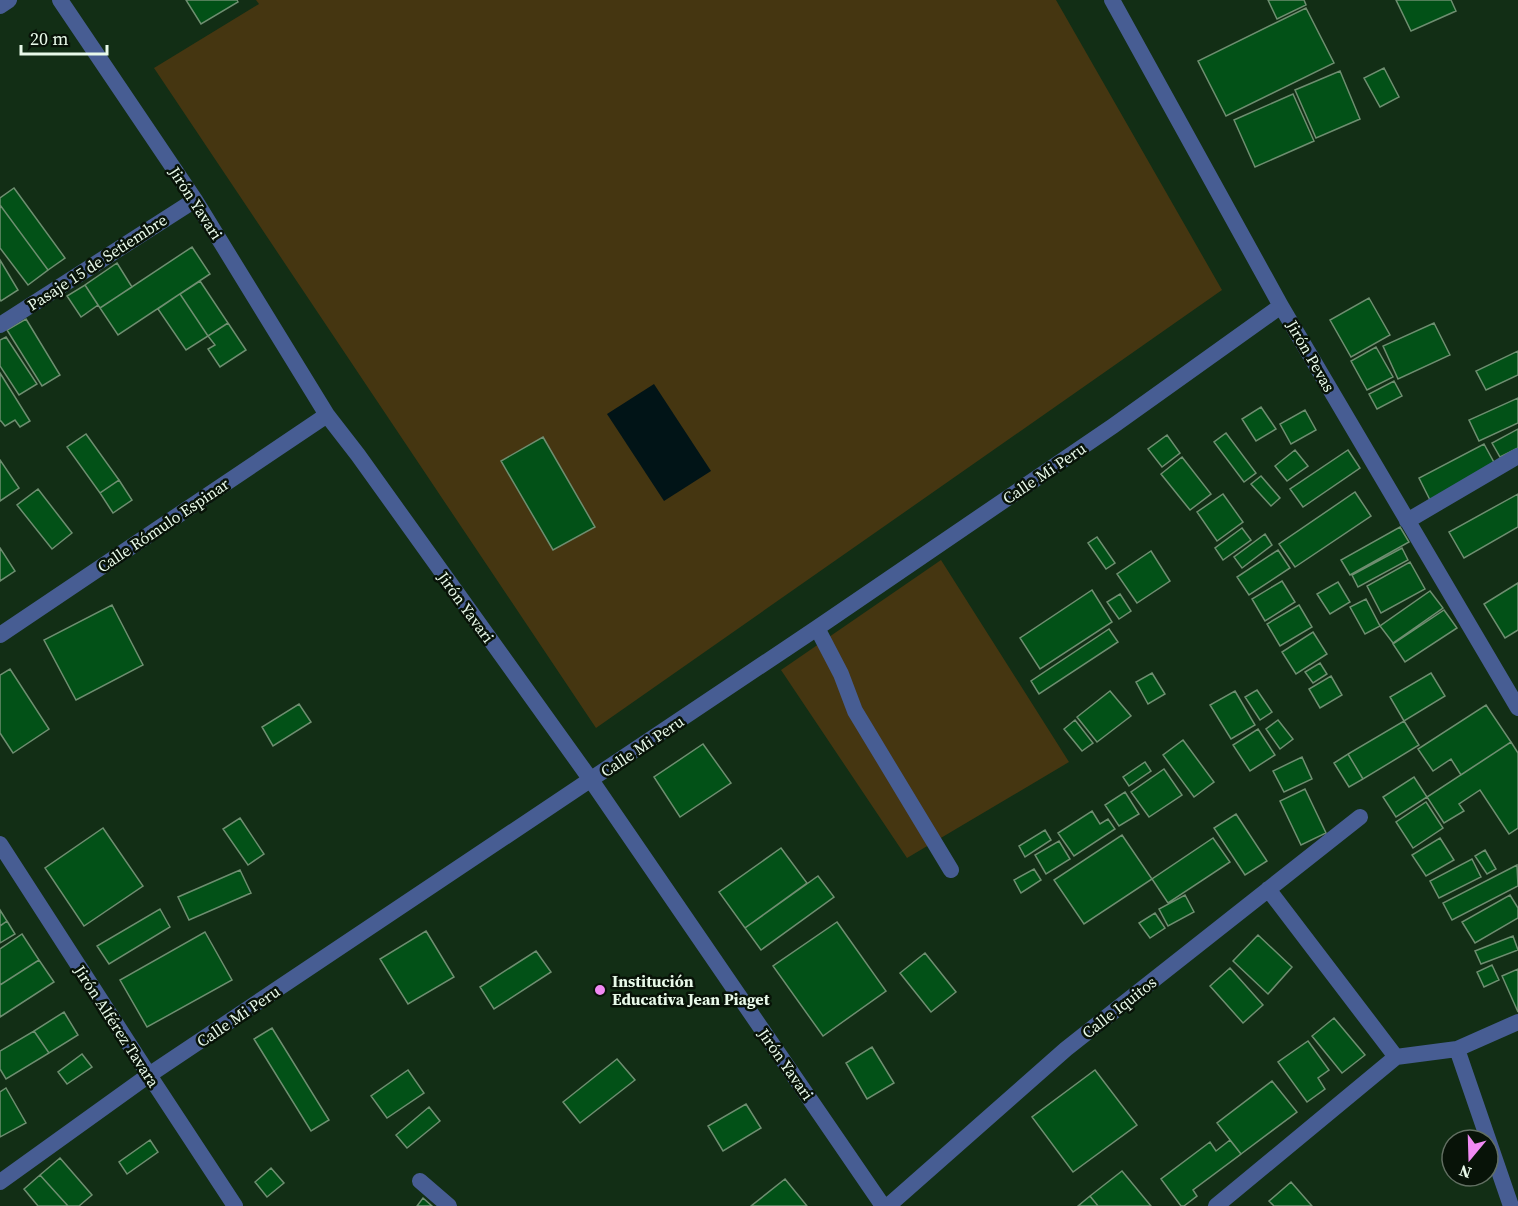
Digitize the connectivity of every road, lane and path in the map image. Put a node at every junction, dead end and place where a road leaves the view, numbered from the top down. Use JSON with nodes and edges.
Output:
{"nodes":[{"id":1,"x":9,"y":0,"type":"edge"},
{"id":2,"x":60,"y":0,"type":"edge"},
{"id":3,"x":1117,"y":2,"type":"edge"},
{"id":4,"x":0,"y":6,"type":"edge"},
{"id":5,"x":195,"y":200,"type":"junction"},
{"id":6,"x":1281,"y":306,"type":"junction"},
{"id":7,"x":0,"y":325,"type":"edge"},
{"id":8,"x":327,"y":415,"type":"junction"},
{"id":9,"x":1518,"y":456,"type":"edge"},
{"id":10,"x":1407,"y":521,"type":"junction"},
{"id":11,"x":817,"y":628,"type":"junction"},
{"id":12,"x":0,"y":634,"type":"edge"},
{"id":13,"x":1518,"y":708,"type":"edge"},
{"id":14,"x":591,"y":780,"type":"junction"},
{"id":15,"x":1359,"y":817,"type":"dead end"},
{"id":16,"x":0,"y":844,"type":"edge"},
{"id":17,"x":951,"y":870,"type":"dead end"},
{"id":18,"x":1268,"y":889,"type":"junction"},
{"id":19,"x":1518,"y":1022,"type":"edge"},
{"id":20,"x":1457,"y":1049,"type":"junction"},
{"id":21,"x":1396,"y":1057,"type":"junction"},
{"id":22,"x":149,"y":1075,"type":"junction"},
{"id":23,"x":420,"y":1181,"type":"dead end"},
{"id":24,"x":0,"y":1182,"type":"edge"},
{"id":25,"x":235,"y":1206,"type":"edge"},
{"id":26,"x":448,"y":1206,"type":"edge"},
{"id":27,"x":885,"y":1206,"type":"edge"},
{"id":28,"x":1216,"y":1206,"type":"edge"},
{"id":29,"x":1511,"y":1206,"type":"edge"}],
"edges":[{"from":1,"to":4,"type":"street"},
{"from":2,"to":5,"type":"street","name":"Jirón Yavari"},
{"from":3,"to":6,"type":"street","name":"Jirón Pevas"},
{"from":5,"to":7,"type":"street","name":"Pasaje 15 de Setiembre"},
{"from":5,"to":8,"type":"street","name":"Jirón Yavari"},
{"from":6,"to":10,"type":"street","name":"Jirón Pevas"},
{"from":6,"to":11,"type":"street","name":"Calle Mi Peru"},
{"from":8,"to":12,"type":"street","name":"Calle Rómulo Espinar"},
{"from":8,"to":14,"type":"street","name":"Jirón Yavari"},
{"from":9,"to":10,"type":"street"},
{"from":10,"to":13,"type":"street","name":"Jirón Pevas"},
{"from":11,"to":14,"type":"street","name":"Calle Mi Peru"},
{"from":11,"to":17,"type":"street"},
{"from":14,"to":22,"type":"street","name":"Calle Mi Peru"},
{"from":14,"to":27,"type":"street","name":"Jirón Yavari"},
{"from":15,"to":18,"type":"street","name":"Calle Iquitos"},
{"from":16,"to":22,"type":"street","name":"Jirón Alférez Tavara"},
{"from":18,"to":21,"type":"street"},
{"from":18,"to":27,"type":"street","name":"Calle Iquitos"},
{"from":19,"to":20,"type":"street"},
{"from":20,"to":21,"type":"street"},
{"from":20,"to":29,"type":"street"},
{"from":21,"to":28,"type":"street"},
{"from":22,"to":24,"type":"street","name":"Calle Mi Peru"},
{"from":22,"to":25,"type":"street","name":"Jirón Alférez Tavara"},
{"from":23,"to":26,"type":"street"}]}
